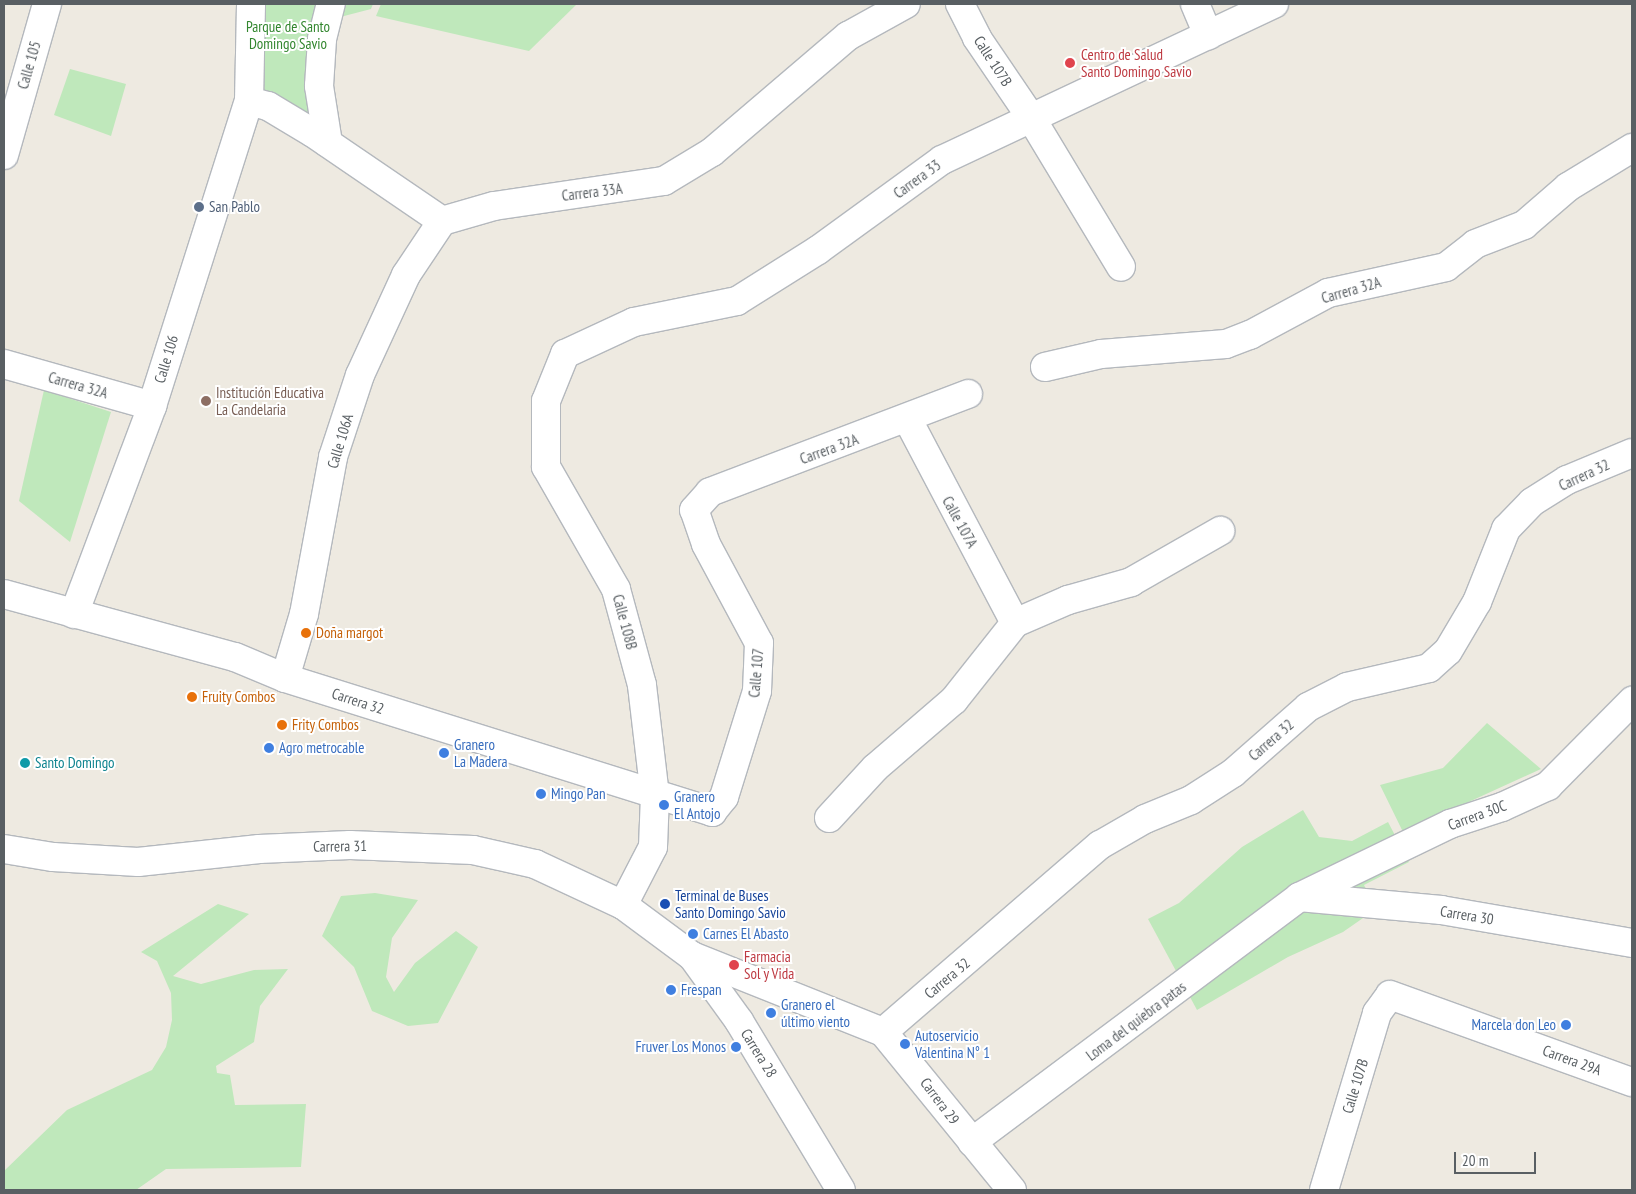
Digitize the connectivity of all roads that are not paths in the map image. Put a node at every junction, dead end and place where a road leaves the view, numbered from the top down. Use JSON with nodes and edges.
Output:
{"nodes":[{"id":1,"x":47,"y":4,"type":"edge"},
{"id":2,"x":252,"y":4,"type":"edge"},
{"id":3,"x":331,"y":4,"type":"edge"},
{"id":4,"x":906,"y":4,"type":"edge"},
{"id":5,"x":960,"y":4,"type":"edge"},
{"id":6,"x":1195,"y":4,"type":"edge"},
{"id":7,"x":1274,"y":4,"type":"edge"},
{"id":8,"x":1208,"y":35,"type":"junction"},
{"id":9,"x":253,"y":102,"type":"junction"},
{"id":10,"x":1030,"y":116,"type":"junction"},
{"id":11,"x":328,"y":143,"type":"junction"},
{"id":12,"x":1632,"y":148,"type":"edge"},
{"id":13,"x":4,"y":155,"type":"edge"},
{"id":14,"x":442,"y":221,"type":"junction"},
{"id":15,"x":1122,"y":267,"type":"dead end"},
{"id":16,"x":565,"y":354,"type":"joint"},
{"id":17,"x":4,"y":364,"type":"edge"},
{"id":18,"x":1045,"y":368,"type":"dead end"},
{"id":19,"x":968,"y":394,"type":"dead end"},
{"id":20,"x":152,"y":406,"type":"junction"},
{"id":21,"x":908,"y":420,"type":"junction"},
{"id":22,"x":1632,"y":453,"type":"edge"},
{"id":23,"x":694,"y":510,"type":"joint"},
{"id":24,"x":1220,"y":531,"type":"dead end"},
{"id":25,"x":4,"y":594,"type":"edge"},
{"id":26,"x":74,"y":614,"type":"junction"},
{"id":27,"x":1015,"y":623,"type":"junction"},
{"id":28,"x":285,"y":678,"type":"junction"},
{"id":29,"x":1632,"y":702,"type":"edge"},
{"id":30,"x":655,"y":796,"type":"junction"},
{"id":31,"x":712,"y":812,"type":"joint"},
{"id":32,"x":829,"y":818,"type":"dead end"},
{"id":33,"x":4,"y":848,"type":"edge"},
{"id":34,"x":1299,"y":897,"type":"junction"},
{"id":35,"x":623,"y":905,"type":"junction"},
{"id":36,"x":658,"y":931,"type":"joint"},
{"id":37,"x":1632,"y":943,"type":"edge"},
{"id":38,"x":692,"y":956,"type":"junction"},
{"id":39,"x":1400,"y":996,"type":"joint"},
{"id":40,"x":883,"y":1032,"type":"junction"},
{"id":41,"x":1632,"y":1082,"type":"edge"},
{"id":42,"x":972,"y":1142,"type":"junction"},
{"id":43,"x":841,"y":1190,"type":"edge"},
{"id":44,"x":1012,"y":1190,"type":"edge"},
{"id":45,"x":1324,"y":1190,"type":"edge"}],
"edges":[{"from":1,"to":13,"type":"street","name":"Calle 105"},
{"from":2,"to":9,"type":"street","name":"Calle 106"},
{"from":3,"to":11,"type":"street"},
{"from":4,"to":14,"type":"street","name":"Carrera 33A"},
{"from":5,"to":10,"type":"street","name":"Calle 107B"},
{"from":6,"to":8,"type":"street"},
{"from":7,"to":8,"type":"street","name":"Carrera 33"},
{"from":8,"to":10,"type":"street","name":"Carrera 33"},
{"from":9,"to":11,"type":"street"},
{"from":9,"to":20,"type":"street","name":"Calle 106"},
{"from":10,"to":15,"type":"street","name":"Calle 107B"},
{"from":10,"to":16,"type":"street","name":"Carrera 33"},
{"from":11,"to":14,"type":"street"},
{"from":12,"to":18,"type":"street","name":"Carrera 32A"},
{"from":14,"to":28,"type":"street","name":"Calle 106A"},
{"from":16,"to":30,"type":"street","name":"Calle 108B"},
{"from":17,"to":20,"type":"street","name":"Carrera 32A"},
{"from":19,"to":21,"type":"street","name":"Carrera 32A"},
{"from":20,"to":26,"type":"street","name":"Calle 106"},
{"from":21,"to":23,"type":"street","name":"Carrera 32A"},
{"from":21,"to":27,"type":"street","name":"Calle 107A"},
{"from":22,"to":40,"type":"street","name":"Carrera 32"},
{"from":23,"to":31,"type":"street","name":"Calle 107"},
{"from":24,"to":27,"type":"street"},
{"from":25,"to":26,"type":"street","name":"Carrera 32"},
{"from":26,"to":28,"type":"street","name":"Carrera 32"},
{"from":27,"to":32,"type":"street"},
{"from":28,"to":30,"type":"street","name":"Carrera 32"},
{"from":29,"to":34,"type":"street","name":"Carrera 30C"},
{"from":30,"to":31,"type":"street","name":"Carrera 32"},
{"from":30,"to":35,"type":"street","name":"Calle 108B"},
{"from":33,"to":35,"type":"street","name":"Carrera 31"},
{"from":34,"to":37,"type":"street","name":"Carrera 30"},
{"from":34,"to":42,"type":"street","name":"Loma del quiebra patas"},
{"from":35,"to":36,"type":"street","name":"Carrera 31"},
{"from":36,"to":38,"type":"street","name":"Carrera 28"},
{"from":38,"to":40,"type":"street","name":"Carrera 29"},
{"from":38,"to":43,"type":"street","name":"Carrera 28"},
{"from":39,"to":41,"type":"street","name":"Carrera 29A"},
{"from":39,"to":45,"type":"street","name":"Calle 107B"},
{"from":40,"to":42,"type":"street","name":"Carrera 29"},
{"from":42,"to":44,"type":"street","name":"Carrera 29"}]}
